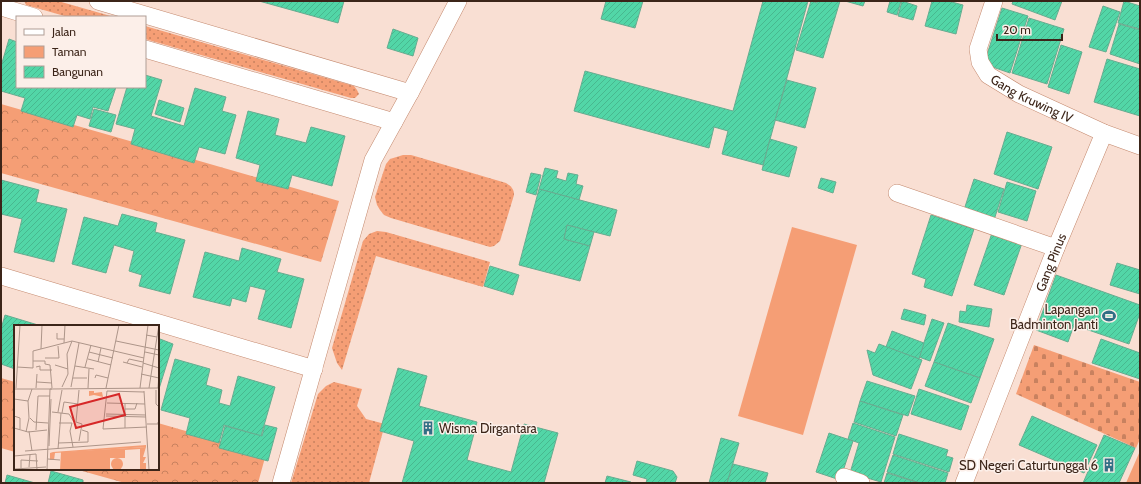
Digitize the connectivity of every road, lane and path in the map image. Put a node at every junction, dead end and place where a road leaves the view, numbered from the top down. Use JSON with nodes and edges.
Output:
{"nodes":[{"id":1,"x":98,"y":1,"type":"edge"},
{"id":2,"x":458,"y":1,"type":"edge"},
{"id":3,"x":994,"y":1,"type":"edge"},
{"id":4,"x":1,"y":7,"type":"edge"},
{"id":5,"x":31,"y":16,"type":"edge"},
{"id":6,"x":146,"y":49,"type":"edge"},
{"id":7,"x":410,"y":93,"type":"junction"},
{"id":8,"x":394,"y":122,"type":"junction"},
{"id":9,"x":1104,"y":133,"type":"junction"},
{"id":10,"x":1140,"y":146,"type":"edge"},
{"id":11,"x":897,"y":193,"type":"dead end"},
{"id":12,"x":1056,"y":248,"type":"junction"},
{"id":13,"x":1,"y":276,"type":"edge"},
{"id":14,"x":314,"y":369,"type":"junction"},
{"id":15,"x":844,"y":477,"type":"dead end"},
{"id":16,"x":281,"y":483,"type":"edge"},
{"id":17,"x":861,"y":483,"type":"edge"},
{"id":18,"x":964,"y":483,"type":"edge"}],
"edges":[{"from":1,"to":7,"type":"street"},
{"from":2,"to":7,"type":"street"},
{"from":3,"to":9,"type":"street","name":"Gang Kruwing IV"},
{"from":4,"to":5,"type":"street"},
{"from":6,"to":8,"type":"street"},
{"from":7,"to":8,"type":"street"},
{"from":8,"to":14,"type":"street"},
{"from":9,"to":10,"type":"street","name":"Gang Kruwing IV"},
{"from":9,"to":12,"type":"street","name":"Gang Pinus"},
{"from":11,"to":12,"type":"street"},
{"from":12,"to":18,"type":"street","name":"Gang Pinus"},
{"from":13,"to":14,"type":"street"},
{"from":14,"to":16,"type":"street"},
{"from":15,"to":17,"type":"street"}]}
